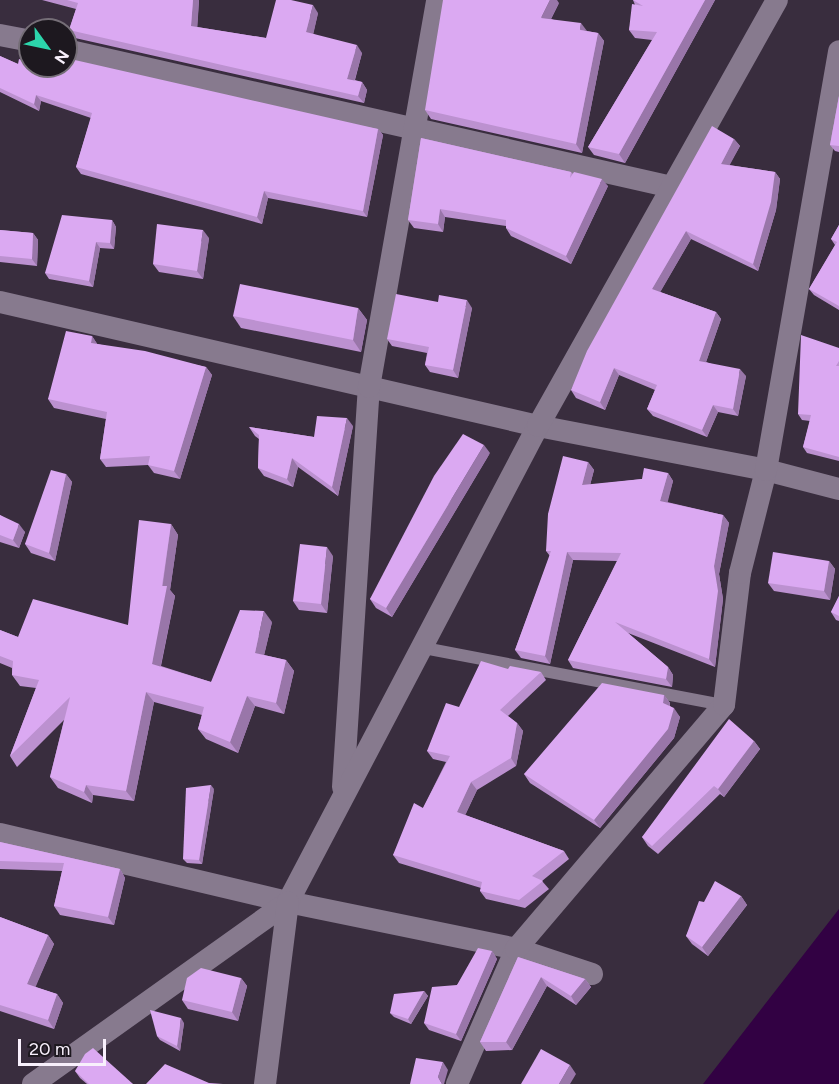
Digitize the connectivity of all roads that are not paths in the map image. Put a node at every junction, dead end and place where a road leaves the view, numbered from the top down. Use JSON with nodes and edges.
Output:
{"nodes":[{"id":1,"x":437,"y":0,"type":"edge"},
{"id":2,"x":777,"y":0,"type":"edge"},
{"id":3,"x":0,"y":34,"type":"edge"},
{"id":4,"x":18,"y":38,"type":"edge"},
{"id":5,"x":839,"y":51,"type":"edge"},
{"id":6,"x":78,"y":53,"type":"edge"},
{"id":7,"x":415,"y":129,"type":"junction"},
{"id":8,"x":672,"y":187,"type":"junction"},
{"id":9,"x":0,"y":302,"type":"edge"},
{"id":10,"x":369,"y":387,"type":"junction"},
{"id":11,"x":538,"y":426,"type":"junction"},
{"id":12,"x":766,"y":470,"type":"junction"},
{"id":13,"x":839,"y":489,"type":"edge"},
{"id":14,"x":424,"y":648,"type":"junction"},
{"id":15,"x":724,"y":705,"type":"junction"},
{"id":16,"x":342,"y":792,"type":"junction"},
{"id":17,"x":0,"y":834,"type":"edge"},
{"id":18,"x":288,"y":902,"type":"junction"},
{"id":19,"x":516,"y":949,"type":"junction"},
{"id":20,"x":592,"y":974,"type":"dead end"},
{"id":21,"x":33,"y":1084,"type":"edge"},
{"id":22,"x":265,"y":1084,"type":"edge"},
{"id":23,"x":457,"y":1084,"type":"edge"}],
"edges":[{"from":1,"to":7,"type":"street"},
{"from":2,"to":8,"type":"street"},
{"from":3,"to":4,"type":"street"},
{"from":5,"to":12,"type":"street"},
{"from":6,"to":7,"type":"street"},
{"from":7,"to":8,"type":"street"},
{"from":7,"to":10,"type":"street"},
{"from":8,"to":11,"type":"street"},
{"from":9,"to":10,"type":"street"},
{"from":10,"to":11,"type":"street"},
{"from":10,"to":16,"type":"street"},
{"from":11,"to":12,"type":"street"},
{"from":11,"to":14,"type":"street"},
{"from":12,"to":13,"type":"street"},
{"from":12,"to":15,"type":"street"},
{"from":14,"to":15,"type":"lane"},
{"from":14,"to":16,"type":"street"},
{"from":15,"to":19,"type":"street"},
{"from":16,"to":18,"type":"street"},
{"from":17,"to":18,"type":"street"},
{"from":18,"to":19,"type":"street"},
{"from":18,"to":21,"type":"street"},
{"from":18,"to":22,"type":"street"},
{"from":19,"to":20,"type":"street"},
{"from":19,"to":23,"type":"street"}]}
